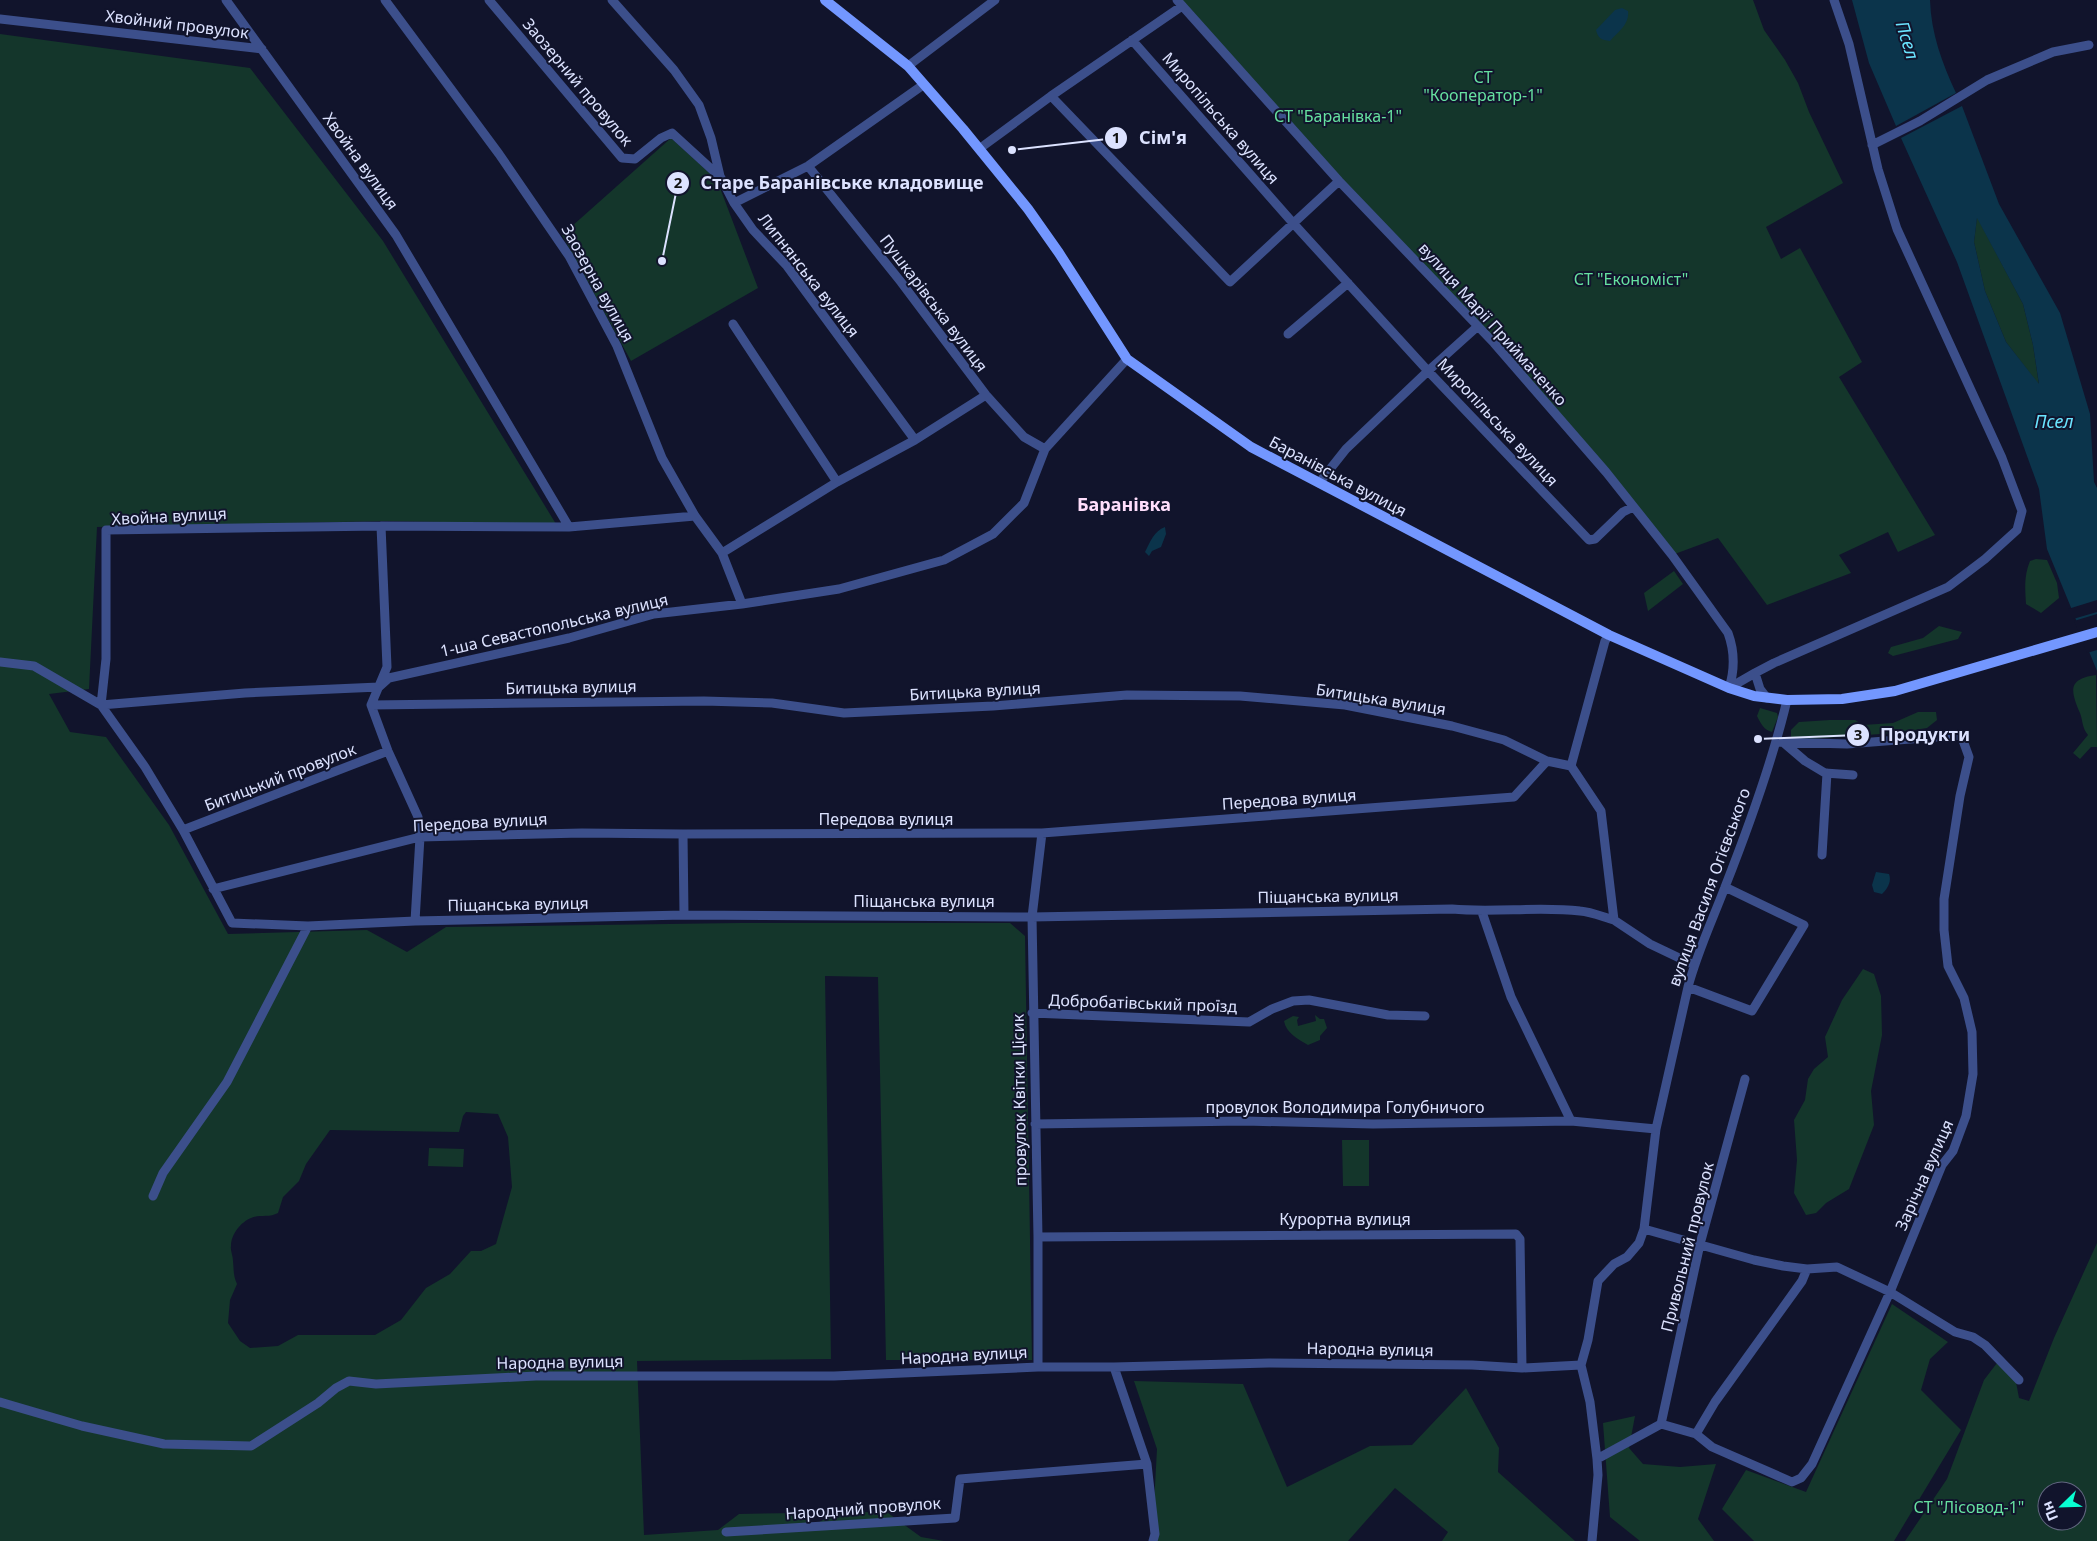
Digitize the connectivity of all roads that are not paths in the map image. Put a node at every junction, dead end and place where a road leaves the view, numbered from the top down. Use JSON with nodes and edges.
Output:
{"nodes":[{"id":1,"x":226,"y":0,"type":"edge"},
{"id":2,"x":385,"y":0,"type":"edge"},
{"id":3,"x":489,"y":0,"type":"edge"},
{"id":4,"x":612,"y":0,"type":"edge"},
{"id":5,"x":825,"y":0,"type":"edge"},
{"id":6,"x":994,"y":0,"type":"edge"},
{"id":7,"x":1834,"y":0,"type":"edge"},
{"id":8,"x":1179,"y":3,"type":"edge"},
{"id":9,"x":0,"y":19,"type":"edge"},
{"id":10,"x":1132,"y":40,"type":"junction"},
{"id":11,"x":2089,"y":45,"type":"dead end"},
{"id":12,"x":262,"y":49,"type":"junction"},
{"id":13,"x":908,"y":66,"type":"junction"},
{"id":14,"x":923,"y":85,"type":"junction"},
{"id":15,"x":1051,"y":96,"type":"junction"},
{"id":16,"x":1872,"y":145,"type":"junction"},
{"id":17,"x":979,"y":149,"type":"junction"},
{"id":18,"x":808,"y":166,"type":"junction"},
{"id":19,"x":720,"y":176,"type":"junction"},
{"id":20,"x":1339,"y":181,"type":"junction"},
{"id":21,"x":734,"y":203,"type":"junction"},
{"id":22,"x":1293,"y":223,"type":"junction"},
{"id":23,"x":1348,"y":283,"type":"junction"},
{"id":24,"x":733,"y":324,"type":"dead end"},
{"id":25,"x":1478,"y":326,"type":"junction"},
{"id":26,"x":1288,"y":334,"type":"dead end"},
{"id":27,"x":1127,"y":359,"type":"junction"},
{"id":28,"x":1428,"y":371,"type":"junction"},
{"id":29,"x":986,"y":395,"type":"junction"},
{"id":30,"x":915,"y":440,"type":"junction"},
{"id":31,"x":1045,"y":449,"type":"junction"},
{"id":32,"x":837,"y":482,"type":"junction"},
{"id":33,"x":1319,"y":483,"type":"junction"},
{"id":34,"x":1633,"y":507,"type":"junction"},
{"id":35,"x":695,"y":516,"type":"junction"},
{"id":36,"x":381,"y":526,"type":"junction"},
{"id":37,"x":569,"y":527,"type":"junction"},
{"id":38,"x":722,"y":553,"type":"junction"},
{"id":39,"x":742,"y":604,"type":"junction"},
{"id":40,"x":2097,"y":632,"type":"edge"},
{"id":41,"x":1608,"y":635,"type":"junction"},
{"id":42,"x":0,"y":662,"type":"edge"},
{"id":43,"x":1755,"y":673,"type":"junction"},
{"id":44,"x":379,"y":687,"type":"junction"},
{"id":45,"x":1728,"y":688,"type":"junction"},
{"id":46,"x":1767,"y":698,"type":"junction"},
{"id":47,"x":1787,"y":700,"type":"junction"},
{"id":48,"x":101,"y":705,"type":"junction"},
{"id":49,"x":371,"y":705,"type":"junction"},
{"id":50,"x":1780,"y":743,"type":"junction"},
{"id":51,"x":388,"y":751,"type":"junction"},
{"id":52,"x":1547,"y":761,"type":"junction"},
{"id":53,"x":1571,"y":766,"type":"junction"},
{"id":54,"x":1827,"y":773,"type":"junction"},
{"id":55,"x":1853,"y":775,"type":"dead end"},
{"id":56,"x":184,"y":830,"type":"junction"},
{"id":57,"x":1042,"y":833,"type":"junction"},
{"id":58,"x":683,"y":834,"type":"junction"},
{"id":59,"x":420,"y":837,"type":"junction"},
{"id":60,"x":1822,"y":855,"type":"dead end"},
{"id":61,"x":1725,"y":887,"type":"junction"},
{"id":62,"x":213,"y":890,"type":"junction"},
{"id":63,"x":1482,"y":912,"type":"junction"},
{"id":64,"x":684,"y":915,"type":"junction"},
{"id":65,"x":1032,"y":916,"type":"junction"},
{"id":66,"x":1614,"y":920,"type":"junction"},
{"id":67,"x":415,"y":921,"type":"junction"},
{"id":68,"x":308,"y":926,"type":"junction"},
{"id":69,"x":1694,"y":965,"type":"junction"},
{"id":70,"x":1688,"y":987,"type":"junction"},
{"id":71,"x":1032,"y":1013,"type":"junction"},
{"id":72,"x":1425,"y":1016,"type":"dead end"},
{"id":73,"x":1745,"y":1079,"type":"dead end"},
{"id":74,"x":1570,"y":1121,"type":"junction"},
{"id":75,"x":1035,"y":1124,"type":"junction"},
{"id":76,"x":1656,"y":1129,"type":"junction"},
{"id":77,"x":154,"y":1196,"type":"dead end"},
{"id":78,"x":1644,"y":1229,"type":"junction"},
{"id":79,"x":1038,"y":1238,"type":"junction"},
{"id":80,"x":1700,"y":1244,"type":"junction"},
{"id":81,"x":1807,"y":1269,"type":"junction"},
{"id":82,"x":1890,"y":1292,"type":"junction"},
{"id":83,"x":1581,"y":1365,"type":"junction"},
{"id":84,"x":1038,"y":1367,"type":"junction"},
{"id":85,"x":1114,"y":1367,"type":"junction"},
{"id":86,"x":1522,"y":1368,"type":"junction"},
{"id":87,"x":2019,"y":1380,"type":"dead end"},
{"id":88,"x":0,"y":1402,"type":"edge"},
{"id":89,"x":1662,"y":1424,"type":"junction"},
{"id":90,"x":1696,"y":1434,"type":"junction"},
{"id":91,"x":1597,"y":1459,"type":"junction"},
{"id":92,"x":1147,"y":1464,"type":"junction"},
{"id":93,"x":726,"y":1532,"type":"dead end"},
{"id":94,"x":1153,"y":1541,"type":"edge"},
{"id":95,"x":1592,"y":1541,"type":"edge"}],
"edges":[{"from":1,"to":12,"type":"street","name":"Хвойна вулиця"},
{"from":2,"to":35,"type":"street","name":"Заозерна вулиця"},
{"from":3,"to":19,"type":"street","name":"Заозерний провулок"},
{"from":4,"to":19,"type":"street","name":"Липнянська вулиця"},
{"from":5,"to":13,"type":"main road","name":"Баранівська вулиця"},
{"from":6,"to":13,"type":"street"},
{"from":7,"to":16,"type":"street"},
{"from":8,"to":10,"type":"street","name":"вулиця Марії Приймаченко"},
{"from":8,"to":20,"type":"street","name":"вулиця Марії Приймаченко"},
{"from":9,"to":12,"type":"street","name":"Хвойний провулок"},
{"from":10,"to":15,"type":"street","name":"вулиця Марії Приймаченко"},
{"from":10,"to":22,"type":"street","name":"Миропільська вулиця"},
{"from":11,"to":16,"type":"street"},
{"from":12,"to":37,"type":"street","name":"Хвойна вулиця"},
{"from":13,"to":14,"type":"main road","name":"Баранівська вулиця"},
{"from":14,"to":17,"type":"main road","name":"Баранівська вулиця"},
{"from":14,"to":18,"type":"street"},
{"from":15,"to":17,"type":"street","name":"вулиця Марії Приймаченко"},
{"from":15,"to":22,"type":"street"},
{"from":16,"to":43,"type":"street"},
{"from":17,"to":27,"type":"main road","name":"Баранівська вулиця"},
{"from":18,"to":21,"type":"street"},
{"from":18,"to":29,"type":"street","name":"Пушкарівська вулиця"},
{"from":19,"to":21,"type":"street","name":"Липнянська вулиця"},
{"from":20,"to":22,"type":"street"},
{"from":20,"to":25,"type":"street","name":"вулиця Марії Приймаченко"},
{"from":21,"to":30,"type":"street","name":"Липнянська вулиця"},
{"from":22,"to":23,"type":"street","name":"Миропільська вулиця"},
{"from":23,"to":26,"type":"street"},
{"from":23,"to":28,"type":"street","name":"Миропільська вулиця"},
{"from":24,"to":32,"type":"street"},
{"from":25,"to":28,"type":"street"},
{"from":25,"to":34,"type":"street","name":"вулиця Марії Приймаченко"},
{"from":27,"to":31,"type":"street","name":"1-ша Севастопольська вулиця"},
{"from":27,"to":33,"type":"main road","name":"Баранівська вулиця"},
{"from":28,"to":33,"type":"street"},
{"from":28,"to":34,"type":"street","name":"Миропільська вулиця"},
{"from":29,"to":30,"type":"street"},
{"from":29,"to":31,"type":"street","name":"Пушкарівська вулиця"},
{"from":30,"to":32,"type":"street"},
{"from":31,"to":39,"type":"street","name":"1-ша Севастопольська вулиця"},
{"from":32,"to":38,"type":"street"},
{"from":33,"to":41,"type":"main road","name":"Баранівська вулиця"},
{"from":34,"to":45,"type":"street","name":"вулиця Марії Приймаченко"},
{"from":35,"to":37,"type":"street","name":"Хвойна вулиця"},
{"from":35,"to":38,"type":"street","name":"Заозерна вулиця"},
{"from":36,"to":37,"type":"street","name":"Хвойна вулиця"},
{"from":36,"to":44,"type":"street"},
{"from":36,"to":48,"type":"street","name":"Хвойна вулиця"},
{"from":38,"to":39,"type":"street","name":"Заозерна вулиця"},
{"from":39,"to":44,"type":"street","name":"1-ша Севастопольська вулиця"},
{"from":40,"to":47,"type":"main road","name":"Баранівська вулиця"},
{"from":41,"to":45,"type":"main road","name":"Баранівська вулиця"},
{"from":41,"to":53,"type":"street"},
{"from":42,"to":48,"type":"street"},
{"from":43,"to":45,"type":"street"},
{"from":43,"to":46,"type":"street"},
{"from":44,"to":48,"type":"street","name":"1-ша Севастопольська вулиця"},
{"from":44,"to":49,"type":"street"},
{"from":45,"to":46,"type":"main road","name":"Баранівська вулиця"},
{"from":46,"to":47,"type":"main road","name":"Баранівська вулиця"},
{"from":47,"to":50,"type":"street","name":"вулиця Василя Огієвського"},
{"from":48,"to":56,"type":"street"},
{"from":49,"to":51,"type":"street"},
{"from":49,"to":52,"type":"street","name":"Битицька вулиця"},
{"from":50,"to":54,"type":"street"},
{"from":50,"to":61,"type":"street","name":"вулиця Василя Огієвського"},
{"from":50,"to":82,"type":"street","name":"Зарічна вулиця"},
{"from":51,"to":56,"type":"street","name":"Битицький провулок"},
{"from":51,"to":59,"type":"street"},
{"from":52,"to":53,"type":"street","name":"Битицька вулиця"},
{"from":52,"to":57,"type":"street","name":"Передова вулиця"},
{"from":53,"to":66,"type":"street"},
{"from":54,"to":55,"type":"street"},
{"from":54,"to":60,"type":"street"},
{"from":56,"to":62,"type":"street"},
{"from":57,"to":58,"type":"street","name":"Передова вулиця"},
{"from":57,"to":65,"type":"street","name":"провулок Квітки Цісик"},
{"from":58,"to":59,"type":"street","name":"Передова вулиця"},
{"from":58,"to":64,"type":"street"},
{"from":59,"to":62,"type":"street","name":"Передова вулиця"},
{"from":59,"to":67,"type":"street"},
{"from":61,"to":69,"type":"street","name":"вулиця Василя Огієвського"},
{"from":61,"to":70,"type":"street"},
{"from":62,"to":68,"type":"street","name":"Піщанська вулиця"},
{"from":63,"to":65,"type":"street","name":"Піщанська вулиця"},
{"from":63,"to":66,"type":"street","name":"Піщанська вулиця"},
{"from":63,"to":74,"type":"street"},
{"from":64,"to":65,"type":"street","name":"Піщанська вулиця"},
{"from":64,"to":67,"type":"street","name":"Піщанська вулиця"},
{"from":65,"to":71,"type":"street","name":"провулок Квітки Цісик"},
{"from":66,"to":69,"type":"street","name":"Піщанська вулиця"},
{"from":67,"to":68,"type":"street","name":"Піщанська вулиця"},
{"from":68,"to":77,"type":"street"},
{"from":69,"to":70,"type":"street","name":"вулиця Василя Огієвського"},
{"from":70,"to":76,"type":"street","name":"вулиця Василя Огієвського"},
{"from":71,"to":72,"type":"street","name":"Добробатівський проїзд"},
{"from":71,"to":75,"type":"street","name":"провулок Квітки Цісик"},
{"from":73,"to":80,"type":"street","name":"Привольний провулок"},
{"from":74,"to":75,"type":"street","name":"провулок Володимира Голубничого"},
{"from":74,"to":76,"type":"street","name":"провулок Володимира Голубничого"},
{"from":75,"to":79,"type":"street","name":"провулок Квітки Цісик"},
{"from":76,"to":78,"type":"street","name":"вулиця Василя Огієвського"},
{"from":78,"to":80,"type":"street"},
{"from":78,"to":83,"type":"street","name":"вулиця Василя Огієвського"},
{"from":79,"to":84,"type":"street","name":"провулок Квітки Цісик"},
{"from":79,"to":86,"type":"street","name":"Курортна вулиця"},
{"from":80,"to":81,"type":"street"},
{"from":80,"to":89,"type":"street","name":"Привольний провулок"},
{"from":81,"to":82,"type":"street"},
{"from":81,"to":90,"type":"street"},
{"from":82,"to":87,"type":"street"},
{"from":82,"to":90,"type":"street","name":"Зарічна вулиця"},
{"from":83,"to":86,"type":"street","name":"Народна вулиця"},
{"from":83,"to":91,"type":"street","name":"вулиця Василя Огієвського"},
{"from":84,"to":85,"type":"street","name":"Народна вулиця"},
{"from":84,"to":88,"type":"street","name":"Народна вулиця"},
{"from":85,"to":86,"type":"street","name":"Народна вулиця"},
{"from":85,"to":92,"type":"street"},
{"from":89,"to":90,"type":"street"},
{"from":89,"to":91,"type":"street"},
{"from":91,"to":95,"type":"street","name":"вулиця Василя Огієвського"},
{"from":92,"to":93,"type":"street","name":"Народний провулок"},
{"from":92,"to":94,"type":"street"}]}
